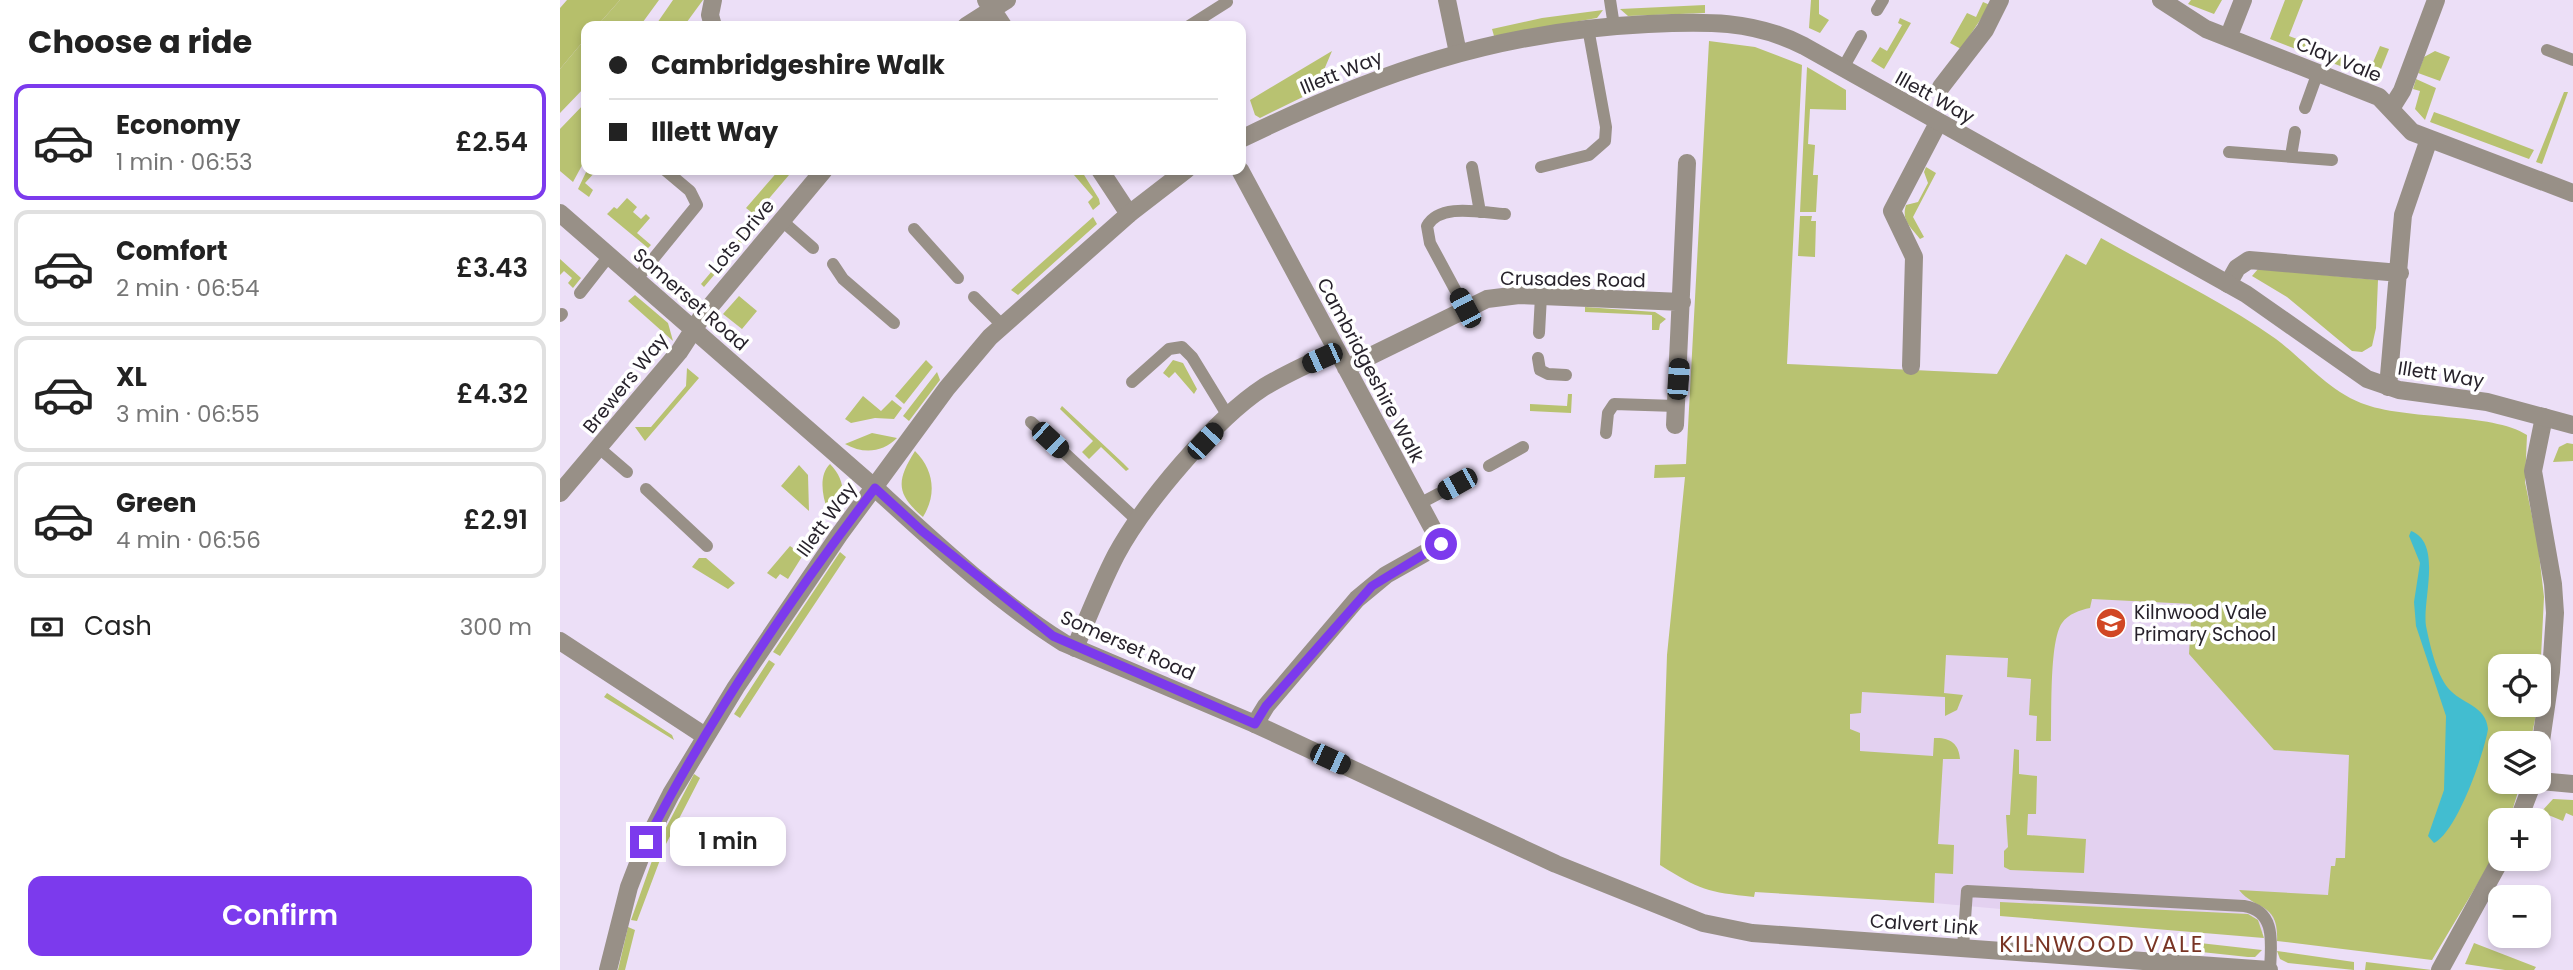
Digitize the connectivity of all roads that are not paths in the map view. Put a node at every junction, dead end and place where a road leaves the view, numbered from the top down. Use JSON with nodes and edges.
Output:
{"nodes":[{"id":1,"x":713,"y":0,"type":"edge"},
{"id":2,"x":1447,"y":0,"type":"edge"},
{"id":3,"x":1610,"y":0,"type":"edge"},
{"id":4,"x":2000,"y":0,"type":"edge"},
{"id":5,"x":2161,"y":0,"type":"edge"},
{"id":6,"x":2243,"y":0,"type":"edge"},
{"id":7,"x":2436,"y":0,"type":"edge"},
{"id":8,"x":1227,"y":2,"type":"dead end"},
{"id":9,"x":995,"y":3,"type":"edge"},
{"id":10,"x":712,"y":21,"type":"edge"},
{"id":11,"x":972,"y":21,"type":"edge"},
{"id":12,"x":1001,"y":21,"type":"edge"},
{"id":13,"x":1197,"y":21,"type":"edge"},
{"id":14,"x":1614,"y":26,"type":"junction"},
{"id":15,"x":1588,"y":28,"type":"junction"},
{"id":16,"x":1861,"y":36,"type":"dead end"},
{"id":17,"x":2228,"y":38,"type":"junction"},
{"id":18,"x":2547,"y":50,"type":"dead end"},
{"id":19,"x":1458,"y":53,"type":"junction"},
{"id":20,"x":2573,"y":60,"type":"edge"},
{"id":21,"x":1843,"y":68,"type":"junction"},
{"id":22,"x":2318,"y":72,"type":"junction"},
{"id":23,"x":1941,"y":88,"type":"dead end"},
{"id":24,"x":2392,"y":107,"type":"junction"},
{"id":25,"x":2305,"y":108,"type":"dead end"},
{"id":26,"x":1938,"y":123,"type":"junction"},
{"id":27,"x":2295,"y":132,"type":"dead end"},
{"id":28,"x":1246,"y":137,"type":"edge"},
{"id":29,"x":2428,"y":139,"type":"junction"},
{"id":30,"x":2230,"y":152,"type":"dead end"},
{"id":31,"x":2291,"y":156,"type":"junction"},
{"id":32,"x":2332,"y":160,"type":"dead end"},
{"id":33,"x":1687,"y":163,"type":"dead end"},
{"id":34,"x":1472,"y":167,"type":"dead end"},
{"id":35,"x":1541,"y":167,"type":"dead end"},
{"id":36,"x":670,"y":175,"type":"edge"},
{"id":37,"x":820,"y":175,"type":"edge"},
{"id":38,"x":1103,"y":175,"type":"edge"},
{"id":39,"x":1180,"y":175,"type":"edge"},
{"id":40,"x":1243,"y":175,"type":"edge"},
{"id":41,"x":2573,"y":193,"type":"edge"},
{"id":42,"x":1480,"y":212,"type":"junction"},
{"id":43,"x":560,"y":213,"type":"edge"},
{"id":44,"x":1129,"y":214,"type":"junction"},
{"id":45,"x":1506,"y":214,"type":"dead end"},
{"id":46,"x":782,"y":220,"type":"junction"},
{"id":47,"x":914,"y":229,"type":"dead end"},
{"id":48,"x":813,"y":248,"type":"dead end"},
{"id":49,"x":609,"y":256,"type":"junction"},
{"id":50,"x":833,"y":264,"type":"dead end"},
{"id":51,"x":2400,"y":273,"type":"junction"},
{"id":52,"x":958,"y":278,"type":"dead end"},
{"id":53,"x":636,"y":280,"type":"junction"},
{"id":54,"x":2228,"y":284,"type":"junction"},
{"id":55,"x":580,"y":293,"type":"dead end"},
{"id":56,"x":1541,"y":296,"type":"junction"},
{"id":57,"x":974,"y":297,"type":"dead end"},
{"id":58,"x":1682,"y":302,"type":"junction"},
{"id":59,"x":1465,"y":308,"type":"junction"},
{"id":60,"x":894,"y":323,"type":"dead end"},
{"id":61,"x":1002,"y":325,"type":"junction"},
{"id":62,"x":692,"y":331,"type":"junction"},
{"id":63,"x":1539,"y":333,"type":"dead end"},
{"id":64,"x":1336,"y":351,"type":"junction"},
{"id":65,"x":1538,"y":358,"type":"dead end"},
{"id":66,"x":1911,"y":366,"type":"dead end"},
{"id":67,"x":1346,"y":368,"type":"junction"},
{"id":68,"x":1566,"y":375,"type":"dead end"},
{"id":69,"x":1132,"y":382,"type":"dead end"},
{"id":70,"x":2388,"y":387,"type":"junction"},
{"id":71,"x":1676,"y":406,"type":"junction"},
{"id":72,"x":1228,"y":416,"type":"junction"},
{"id":73,"x":2544,"y":417,"type":"junction"},
{"id":74,"x":1031,"y":422,"type":"dead end"},
{"id":75,"x":1675,"y":425,"type":"dead end"},
{"id":76,"x":2573,"y":425,"type":"edge"},
{"id":77,"x":1606,"y":433,"type":"dead end"},
{"id":78,"x":1523,"y":447,"type":"dead end"},
{"id":79,"x":599,"y":448,"type":"junction"},
{"id":80,"x":1489,"y":466,"type":"dead end"},
{"id":81,"x":627,"y":472,"type":"dead end"},
{"id":82,"x":1457,"y":484,"type":"dead end"},
{"id":83,"x":875,"y":488,"type":"junction"},
{"id":84,"x":646,"y":489,"type":"dead end"},
{"id":85,"x":560,"y":493,"type":"edge"},
{"id":86,"x":1419,"y":504,"type":"junction"},
{"id":87,"x":1138,"y":521,"type":"junction"},
{"id":88,"x":706,"y":546,"type":"dead end"},
{"id":89,"x":560,"y":641,"type":"edge"},
{"id":90,"x":1075,"y":648,"type":"junction"},
{"id":91,"x":1255,"y":724,"type":"junction"},
{"id":92,"x":2542,"y":731,"type":"edge"},
{"id":93,"x":705,"y":736,"type":"junction"},
{"id":94,"x":2551,"y":782,"type":"edge"},
{"id":95,"x":2573,"y":784,"type":"edge"},
{"id":96,"x":2494,"y":871,"type":"edge"},
{"id":97,"x":1703,"y":923,"type":"joint"},
{"id":98,"x":1963,"y":947,"type":"junction"},
{"id":99,"x":608,"y":970,"type":"edge"},
{"id":100,"x":2270,"y":970,"type":"edge"},
{"id":101,"x":2440,"y":970,"type":"edge"}],
"edges":[{"from":1,"to":10,"type":"street"},
{"from":2,"to":19,"type":"street"},
{"from":3,"to":14,"type":"lane"},
{"from":4,"to":23,"type":"street"},
{"from":5,"to":17,"type":"street","name":"Clay Vale"},
{"from":6,"to":17,"type":"street"},
{"from":7,"to":24,"type":"street"},
{"from":8,"to":13,"type":"lane"},
{"from":9,"to":11,"type":"street"},
{"from":9,"to":12,"type":"street"},
{"from":14,"to":15,"type":"street","name":"Illett Way"},
{"from":14,"to":21,"type":"street","name":"Illett Way"},
{"from":15,"to":19,"type":"street","name":"Illett Way"},
{"from":15,"to":35,"type":"lane"},
{"from":16,"to":21,"type":"lane"},
{"from":17,"to":22,"type":"street","name":"Clay Vale"},
{"from":18,"to":20,"type":"lane"},
{"from":19,"to":28,"type":"street","name":"Illett Way"},
{"from":21,"to":26,"type":"street","name":"Illett Way"},
{"from":22,"to":24,"type":"street","name":"Clay Vale"},
{"from":22,"to":25,"type":"lane"},
{"from":24,"to":29,"type":"street","name":"Clay Vale"},
{"from":26,"to":54,"type":"street","name":"Illett Way"},
{"from":26,"to":66,"type":"street"},
{"from":27,"to":31,"type":"lane"},
{"from":29,"to":41,"type":"street","name":"Clay Vale"},
{"from":29,"to":51,"type":"street"},
{"from":30,"to":31,"type":"lane"},
{"from":31,"to":32,"type":"lane"},
{"from":33,"to":58,"type":"street"},
{"from":34,"to":42,"type":"lane"},
{"from":36,"to":53,"type":"lane"},
{"from":37,"to":46,"type":"street","name":"Lots Drive"},
{"from":38,"to":44,"type":"street"},
{"from":39,"to":44,"type":"street","name":"Illett Way"},
{"from":40,"to":64,"type":"street","name":"Cambridgeshire Walk"},
{"from":42,"to":45,"type":"lane"},
{"from":42,"to":59,"type":"lane"},
{"from":43,"to":49,"type":"street","name":"Somerset Road"},
{"from":44,"to":61,"type":"street","name":"Illett Way"},
{"from":46,"to":48,"type":"lane"},
{"from":46,"to":62,"type":"street","name":"Lots Drive"},
{"from":47,"to":52,"type":"lane"},
{"from":49,"to":53,"type":"street","name":"Somerset Road"},
{"from":49,"to":55,"type":"lane"},
{"from":50,"to":60,"type":"lane"},
{"from":51,"to":54,"type":"street"},
{"from":51,"to":70,"type":"street"},
{"from":53,"to":62,"type":"street","name":"Somerset Road"},
{"from":54,"to":70,"type":"street","name":"Illett Way"},
{"from":56,"to":58,"type":"street","name":"Crusades Road"},
{"from":56,"to":59,"type":"street","name":"Crusades Road"},
{"from":56,"to":63,"type":"lane"},
{"from":57,"to":61,"type":"lane"},
{"from":58,"to":71,"type":"street"},
{"from":59,"to":67,"type":"street","name":"Crusades Road"},
{"from":61,"to":83,"type":"street","name":"Illett Way"},
{"from":62,"to":79,"type":"street","name":"Brewers Way"},
{"from":62,"to":83,"type":"street","name":"Somerset Road"},
{"from":64,"to":67,"type":"street","name":"Cambridgeshire Walk"},
{"from":64,"to":72,"type":"street"},
{"from":65,"to":68,"type":"lane"},
{"from":67,"to":86,"type":"street","name":"Cambridgeshire Walk"},
{"from":69,"to":72,"type":"lane"},
{"from":70,"to":73,"type":"street","name":"Illett Way"},
{"from":71,"to":75,"type":"street"},
{"from":71,"to":77,"type":"lane"},
{"from":72,"to":87,"type":"street"},
{"from":73,"to":76,"type":"street","name":"Illett Way"},
{"from":73,"to":92,"type":"street"},
{"from":74,"to":87,"type":"lane"},
{"from":78,"to":80,"type":"lane"},
{"from":79,"to":81,"type":"lane"},
{"from":79,"to":85,"type":"street","name":"Brewers Way"},
{"from":82,"to":86,"type":"lane"},
{"from":83,"to":90,"type":"street","name":"Somerset Road"},
{"from":83,"to":93,"type":"street","name":"Illett Way"},
{"from":84,"to":88,"type":"lane"},
{"from":86,"to":91,"type":"street","name":"Cambridgeshire Walk"},
{"from":87,"to":90,"type":"street"},
{"from":89,"to":93,"type":"street"},
{"from":90,"to":91,"type":"street","name":"Somerset Road"},
{"from":91,"to":97,"type":"street","name":"Somerset Road"},
{"from":93,"to":99,"type":"street","name":"Illett Way"},
{"from":94,"to":95,"type":"street"},
{"from":96,"to":101,"type":"street"},
{"from":97,"to":98,"type":"street","name":"Calvert Link"},
{"from":98,"to":100,"type":"street","name":"Calvert Link"},
{"from":98,"to":100,"type":"lane"}]}
